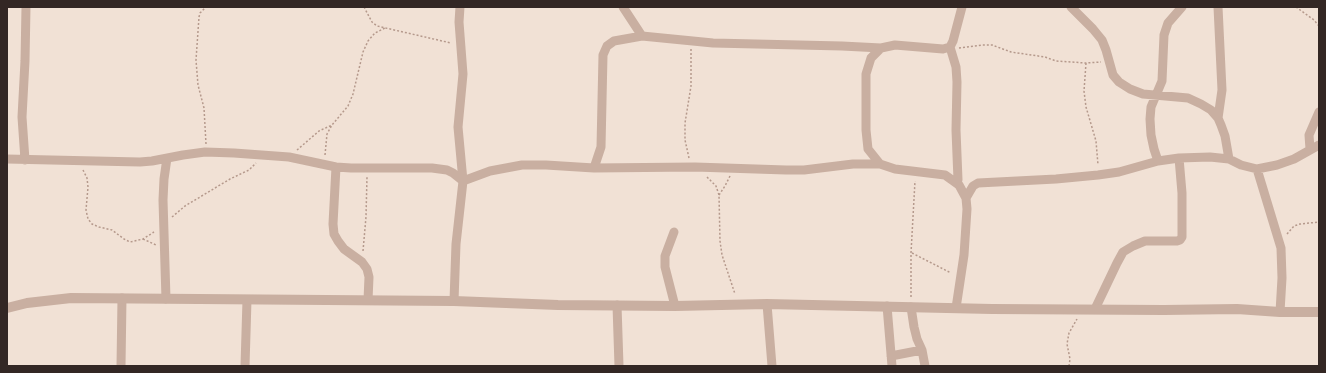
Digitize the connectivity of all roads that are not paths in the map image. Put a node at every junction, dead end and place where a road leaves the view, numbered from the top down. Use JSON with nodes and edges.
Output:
{"nodes":[{"id":1,"x":26,"y":7,"type":"edge"},
{"id":2,"x":460,"y":7,"type":"edge"},
{"id":3,"x":623,"y":7,"type":"edge"},
{"id":4,"x":962,"y":7,"type":"edge"},
{"id":5,"x":1071,"y":7,"type":"edge"},
{"id":6,"x":1182,"y":7,"type":"edge"},
{"id":7,"x":1218,"y":7,"type":"edge"},
{"id":8,"x":642,"y":36,"type":"junction"},
{"id":9,"x":881,"y":48,"type":"junction"},
{"id":10,"x":950,"y":48,"type":"junction"},
{"id":11,"x":1157,"y":95,"type":"junction"},
{"id":12,"x":1319,"y":112,"type":"edge"},
{"id":13,"x":1218,"y":118,"type":"junction"},
{"id":14,"x":1319,"y":145,"type":"edge"},
{"id":15,"x":868,"y":148,"type":"junction"},
{"id":16,"x":1310,"y":149,"type":"junction"},
{"id":17,"x":167,"y":158,"type":"junction"},
{"id":18,"x":1179,"y":158,"type":"junction"},
{"id":19,"x":7,"y":159,"type":"edge"},
{"id":20,"x":1229,"y":159,"type":"junction"},
{"id":21,"x":25,"y":160,"type":"junction"},
{"id":22,"x":1158,"y":161,"type":"junction"},
{"id":23,"x":853,"y":164,"type":"junction"},
{"id":24,"x":880,"y":164,"type":"junction"},
{"id":25,"x":336,"y":167,"type":"junction"},
{"id":26,"x":594,"y":168,"type":"junction"},
{"id":27,"x":1257,"y":169,"type":"junction"},
{"id":28,"x":956,"y":180,"type":"junction"},
{"id":29,"x":463,"y":181,"type":"junction"},
{"id":30,"x":978,"y":183,"type":"junction"},
{"id":31,"x":966,"y":198,"type":"junction"},
{"id":32,"x":674,"y":232,"type":"dead end"},
{"id":33,"x":122,"y":298,"type":"junction"},
{"id":34,"x":166,"y":299,"type":"junction"},
{"id":35,"x":247,"y":300,"type":"junction"},
{"id":36,"x":368,"y":300,"type":"junction"},
{"id":37,"x":454,"y":301,"type":"junction"},
{"id":38,"x":767,"y":304,"type":"junction"},
{"id":39,"x":617,"y":305,"type":"junction"},
{"id":40,"x":675,"y":306,"type":"junction"},
{"id":41,"x":887,"y":306,"type":"junction"},
{"id":42,"x":911,"y":307,"type":"junction"},
{"id":43,"x":7,"y":308,"type":"edge"},
{"id":44,"x":956,"y":308,"type":"junction"},
{"id":45,"x":1090,"y":309,"type":"junction"},
{"id":46,"x":1280,"y":312,"type":"junction"},
{"id":47,"x":1319,"y":312,"type":"edge"},
{"id":48,"x":922,"y":350,"type":"junction"},
{"id":49,"x":891,"y":356,"type":"junction"},
{"id":50,"x":121,"y":366,"type":"edge"},
{"id":51,"x":245,"y":366,"type":"edge"},
{"id":52,"x":619,"y":366,"type":"edge"},
{"id":53,"x":772,"y":366,"type":"edge"},
{"id":54,"x":892,"y":366,"type":"edge"},
{"id":55,"x":925,"y":366,"type":"edge"}],
"edges":[{"from":1,"to":21,"type":"street"},
{"from":2,"to":29,"type":"street"},
{"from":3,"to":8,"type":"street"},
{"from":4,"to":10,"type":"street"},
{"from":5,"to":11,"type":"street"},
{"from":6,"to":11,"type":"street"},
{"from":7,"to":13,"type":"street"},
{"from":8,"to":9,"type":"street"},
{"from":8,"to":26,"type":"street"},
{"from":9,"to":10,"type":"street"},
{"from":9,"to":15,"type":"street"},
{"from":10,"to":28,"type":"street"},
{"from":11,"to":13,"type":"street"},
{"from":11,"to":22,"type":"street"},
{"from":12,"to":16,"type":"street"},
{"from":13,"to":20,"type":"street"},
{"from":14,"to":16,"type":"street"},
{"from":15,"to":23,"type":"street"},
{"from":15,"to":24,"type":"street"},
{"from":16,"to":27,"type":"street"},
{"from":17,"to":21,"type":"street"},
{"from":17,"to":25,"type":"street"},
{"from":17,"to":34,"type":"street"},
{"from":18,"to":20,"type":"street"},
{"from":18,"to":22,"type":"street"},
{"from":18,"to":45,"type":"street"},
{"from":19,"to":21,"type":"street"},
{"from":20,"to":27,"type":"street"},
{"from":22,"to":30,"type":"street"},
{"from":23,"to":24,"type":"street"},
{"from":23,"to":26,"type":"street"},
{"from":24,"to":28,"type":"street"},
{"from":25,"to":29,"type":"street"},
{"from":25,"to":36,"type":"street"},
{"from":26,"to":29,"type":"street"},
{"from":27,"to":46,"type":"street"},
{"from":28,"to":30,"type":"street"},
{"from":28,"to":31,"type":"street"},
{"from":29,"to":37,"type":"street"},
{"from":30,"to":31,"type":"street"},
{"from":31,"to":44,"type":"street"},
{"from":32,"to":40,"type":"street"},
{"from":33,"to":34,"type":"street"},
{"from":33,"to":43,"type":"street"},
{"from":33,"to":50,"type":"street"},
{"from":34,"to":35,"type":"street"},
{"from":35,"to":36,"type":"street"},
{"from":35,"to":51,"type":"street"},
{"from":36,"to":37,"type":"street"},
{"from":37,"to":39,"type":"street"},
{"from":38,"to":40,"type":"street"},
{"from":38,"to":41,"type":"street"},
{"from":38,"to":53,"type":"street"},
{"from":39,"to":40,"type":"street"},
{"from":39,"to":52,"type":"street"},
{"from":41,"to":42,"type":"street"},
{"from":41,"to":49,"type":"street"},
{"from":42,"to":44,"type":"street"},
{"from":42,"to":48,"type":"street"},
{"from":44,"to":45,"type":"street"},
{"from":45,"to":46,"type":"street"},
{"from":46,"to":47,"type":"street"},
{"from":48,"to":49,"type":"street"},
{"from":48,"to":55,"type":"street"},
{"from":49,"to":54,"type":"street"}]}
